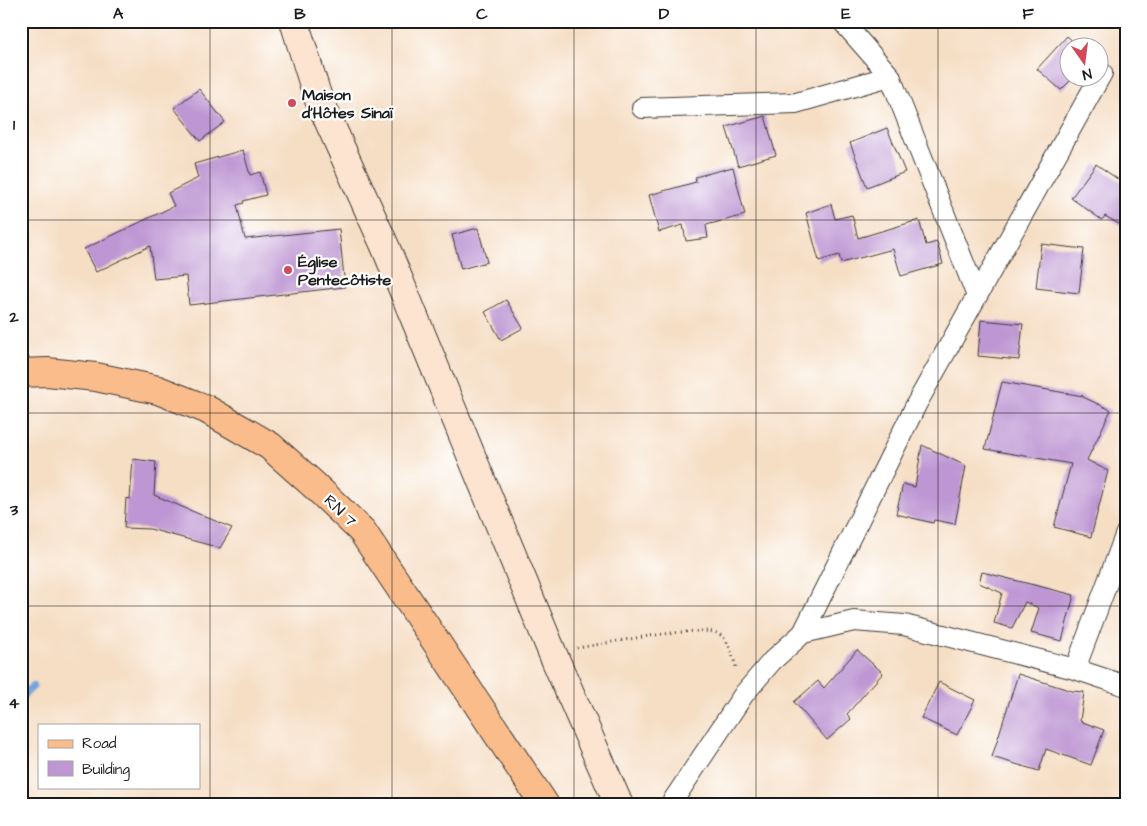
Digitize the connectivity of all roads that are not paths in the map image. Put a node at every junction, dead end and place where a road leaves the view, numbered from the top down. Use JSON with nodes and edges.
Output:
{"nodes":[{"id":1,"x":294,"y":21,"type":"edge"},
{"id":2,"x":842,"y":21,"type":"edge"},
{"id":3,"x":890,"y":76,"type":"junction"},
{"id":4,"x":1094,"y":88,"type":"edge"},
{"id":5,"x":642,"y":108,"type":"dead end"},
{"id":6,"x":976,"y":296,"type":"junction"},
{"id":7,"x":21,"y":372,"type":"edge"},
{"id":8,"x":1126,"y":533,"type":"edge"},
{"id":9,"x":803,"y":633,"type":"junction"},
{"id":10,"x":1075,"y":670,"type":"junction"},
{"id":11,"x":1126,"y":686,"type":"edge"},
{"id":12,"x":545,"y":805,"type":"edge"},
{"id":13,"x":619,"y":805,"type":"edge"},
{"id":14,"x":670,"y":805,"type":"edge"}],
"edges":[{"from":1,"to":13,"type":"main road"},
{"from":2,"to":3,"type":"street"},
{"from":3,"to":5,"type":"street"},
{"from":3,"to":6,"type":"street"},
{"from":4,"to":6,"type":"street"},
{"from":6,"to":9,"type":"street"},
{"from":7,"to":12,"type":"main road","name":"RN 7","number":"RN 7"},
{"from":8,"to":10,"type":"street"},
{"from":9,"to":10,"type":"street"},
{"from":9,"to":14,"type":"street"},
{"from":10,"to":11,"type":"street"}]}
